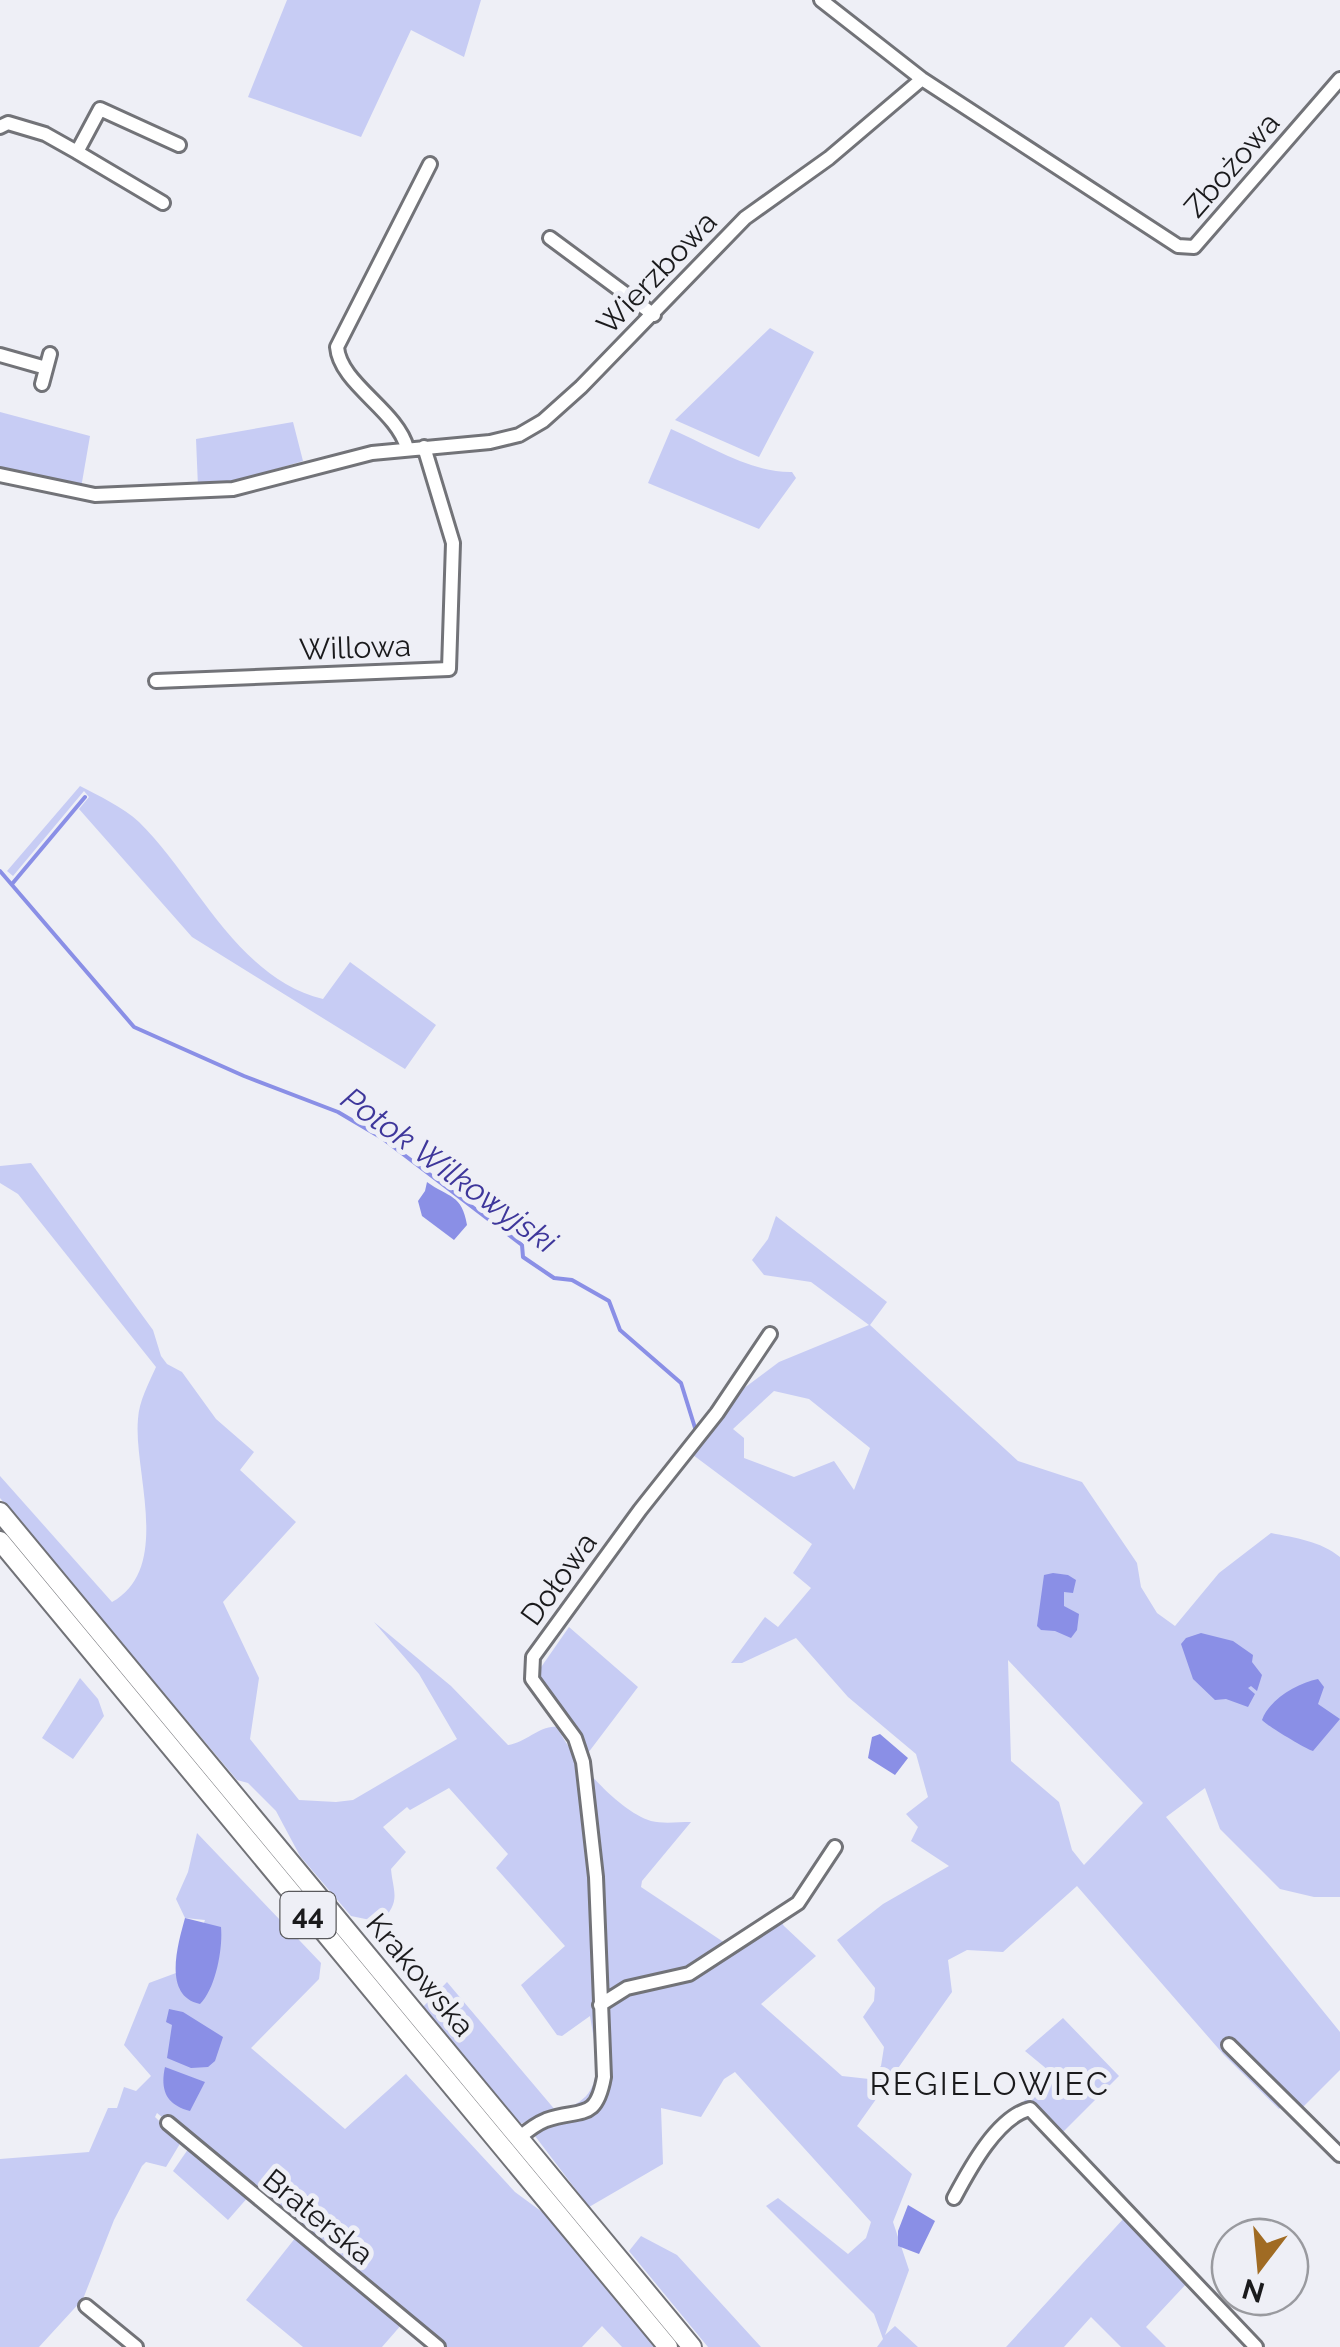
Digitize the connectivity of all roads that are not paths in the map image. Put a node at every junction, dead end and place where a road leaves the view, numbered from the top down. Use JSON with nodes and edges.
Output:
{"nodes":[{"id":1,"x":821,"y":0,"type":"edge"},
{"id":2,"x":1340,"y":78,"type":"edge"},
{"id":3,"x":922,"y":79,"type":"junction"},
{"id":4,"x":0,"y":127,"type":"edge"},
{"id":5,"x":179,"y":146,"type":"dead end"},
{"id":6,"x":77,"y":152,"type":"junction"},
{"id":7,"x":430,"y":164,"type":"dead end"},
{"id":8,"x":163,"y":203,"type":"dead end"},
{"id":9,"x":550,"y":238,"type":"dead end"},
{"id":10,"x":654,"y":315,"type":"junction"},
{"id":11,"x":0,"y":355,"type":"edge"},
{"id":12,"x":42,"y":384,"type":"dead end"},
{"id":13,"x":424,"y":447,"type":"junction"},
{"id":14,"x":408,"y":448,"type":"junction"},
{"id":15,"x":0,"y":474,"type":"edge"},
{"id":16,"x":156,"y":681,"type":"dead end"},
{"id":17,"x":770,"y":1334,"type":"dead end"},
{"id":18,"x":0,"y":1512,"type":"edge"},
{"id":19,"x":0,"y":1541,"type":"edge"},
{"id":20,"x":835,"y":1846,"type":"dead end"},
{"id":21,"x":600,"y":2005,"type":"junction"},
{"id":22,"x":1229,"y":2045,"type":"dead end"},
{"id":23,"x":168,"y":2123,"type":"dead end"},
{"id":24,"x":519,"y":2138,"type":"junction"},
{"id":25,"x":1340,"y":2155,"type":"edge"},
{"id":26,"x":954,"y":2198,"type":"dead end"},
{"id":27,"x":86,"y":2306,"type":"dead end"},
{"id":28,"x":136,"y":2347,"type":"edge"},
{"id":29,"x":438,"y":2347,"type":"edge"},
{"id":30,"x":668,"y":2347,"type":"edge"},
{"id":31,"x":692,"y":2347,"type":"edge"},
{"id":32,"x":1256,"y":2347,"type":"edge"}],
"edges":[{"from":1,"to":3,"type":"street"},
{"from":2,"to":3,"type":"street","name":"Zbożowa"},
{"from":3,"to":10,"type":"street","name":"Wierzbowa"},
{"from":4,"to":6,"type":"street"},
{"from":5,"to":6,"type":"street"},
{"from":6,"to":8,"type":"street"},
{"from":7,"to":14,"type":"street"},
{"from":9,"to":10,"type":"street"},
{"from":10,"to":13,"type":"street","name":"Wierzbowa"},
{"from":11,"to":12,"type":"street"},
{"from":13,"to":14,"type":"street","name":"Wierzbowa"},
{"from":13,"to":16,"type":"street","name":"Willowa"},
{"from":14,"to":15,"type":"street","name":"Wierzbowa"},
{"from":17,"to":21,"type":"street","name":"Dołowa"},
{"from":18,"to":24,"type":"main road","name":"Krakowska","number":"44"},
{"from":19,"to":30,"type":"main road","name":"Krakowska","number":"44"},
{"from":20,"to":21,"type":"street"},
{"from":21,"to":24,"type":"street","name":"Dołowa"},
{"from":22,"to":25,"type":"street"},
{"from":23,"to":29,"type":"street","name":"Braterska"},
{"from":24,"to":31,"type":"main road","name":"Krakowska","number":"44"},
{"from":26,"to":32,"type":"street"},
{"from":27,"to":28,"type":"street"}]}
